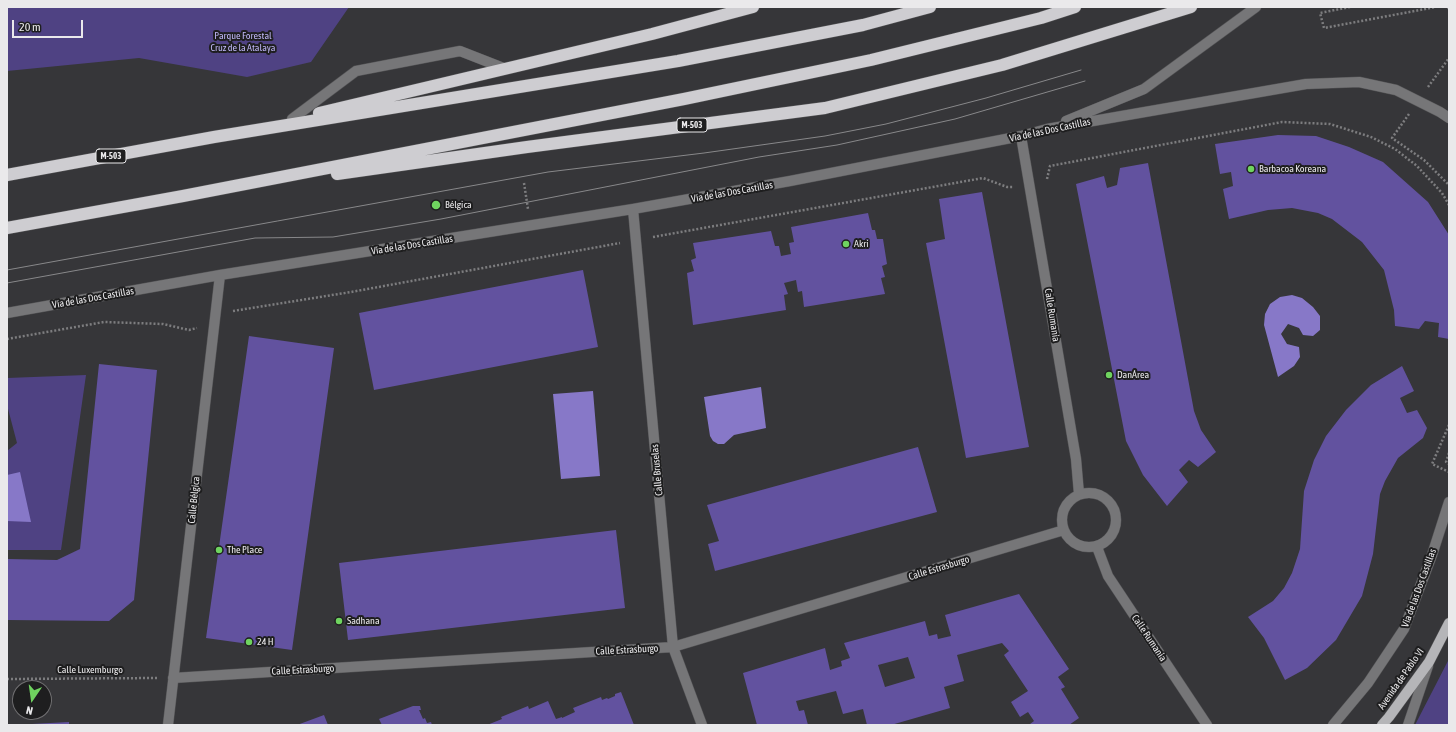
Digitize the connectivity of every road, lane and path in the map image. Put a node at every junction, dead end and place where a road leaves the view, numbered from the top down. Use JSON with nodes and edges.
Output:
{"nodes":[{"id":1,"x":753,"y":7,"type":"edge"},
{"id":2,"x":930,"y":7,"type":"edge"},
{"id":3,"x":1075,"y":7,"type":"edge"},
{"id":4,"x":1191,"y":7,"type":"edge"},
{"id":5,"x":1256,"y":7,"type":"edge"},
{"id":6,"x":1350,"y":7,"type":"edge"},
{"id":7,"x":1436,"y":7,"type":"edge"},
{"id":8,"x":1448,"y":7,"type":"edge"},
{"id":9,"x":1449,"y":10,"type":"edge"},
{"id":10,"x":1449,"y":58,"type":"edge"},
{"id":11,"x":506,"y":69,"type":"junction"},
{"id":12,"x":1418,"y":101,"type":"junction"},
{"id":13,"x":1449,"y":118,"type":"edge"},
{"id":14,"x":292,"y":119,"type":"junction"},
{"id":15,"x":1047,"y":129,"type":"junction"},
{"id":16,"x":1021,"y":136,"type":"junction"},
{"id":17,"x":214,"y":137,"type":"junction"},
{"id":18,"x":7,"y":175,"type":"edge"},
{"id":19,"x":524,"y":183,"type":"dead end"},
{"id":20,"x":1030,"y":185,"type":"junction"},
{"id":21,"x":1449,"y":185,"type":"edge"},
{"id":22,"x":183,"y":196,"type":"junction"},
{"id":23,"x":1449,"y":205,"type":"edge"},
{"id":24,"x":633,"y":209,"type":"junction"},
{"id":25,"x":531,"y":226,"type":"junction"},
{"id":26,"x":7,"y":228,"type":"edge"},
{"id":27,"x":636,"y":240,"type":"junction"},
{"id":28,"x":220,"y":275,"type":"junction"},
{"id":29,"x":7,"y":313,"type":"edge"},
{"id":30,"x":214,"y":325,"type":"junction"},
{"id":31,"x":7,"y":339,"type":"edge"},
{"id":32,"x":1449,"y":425,"type":"edge"},
{"id":33,"x":1449,"y":453,"type":"edge"},
{"id":34,"x":1449,"y":464,"type":"edge"},
{"id":35,"x":1449,"y":472,"type":"edge"},
{"id":36,"x":1079,"y":494,"type":"junction"},
{"id":37,"x":1449,"y":502,"type":"edge"},
{"id":38,"x":1064,"y":530,"type":"junction"},
{"id":39,"x":1097,"y":547,"type":"junction"},
{"id":40,"x":1449,"y":623,"type":"edge"},
{"id":41,"x":673,"y":647,"type":"junction"},
{"id":42,"x":1429,"y":662,"type":"junction"},
{"id":43,"x":173,"y":678,"type":"junction"},
{"id":44,"x":7,"y":679,"type":"edge"},
{"id":45,"x":168,"y":725,"type":"edge"},
{"id":46,"x":702,"y":725,"type":"edge"},
{"id":47,"x":1207,"y":725,"type":"edge"},
{"id":48,"x":1333,"y":725,"type":"edge"},
{"id":49,"x":1382,"y":725,"type":"edge"},
{"id":50,"x":1408,"y":725,"type":"edge"}],
"edges":[{"from":1,"to":11,"type":"highway","number":"M-503"},
{"from":2,"to":17,"type":"highway","number":"M-503"},
{"from":3,"to":22,"type":"highway","number":"M-503"},
{"from":4,"to":22,"type":"highway","number":"M-503"},
{"from":5,"to":15,"type":"street"},
{"from":6,"to":7,"type":"path","bridge":true},
{"from":8,"to":9,"type":"path"},
{"from":10,"to":12,"type":"path"},
{"from":11,"to":14,"type":"highway","number":"M-503"},
{"from":11,"to":14,"type":"street"},
{"from":12,"to":13,"type":"street","name":"Vía de las Dos Castillas"},
{"from":12,"to":15,"type":"street","name":"Vía de las Dos Castillas"},
{"from":12,"to":21,"type":"path"},
{"from":14,"to":17,"type":"highway","number":"M-503"},
{"from":15,"to":16,"type":"street","name":"Vía de las Dos Castillas"},
{"from":16,"to":20,"type":"street","name":"Calle Rumanía"},
{"from":16,"to":24,"type":"street","name":"Vía de las Dos Castillas"},
{"from":17,"to":18,"type":"highway","number":"M-503"},
{"from":19,"to":25,"type":"path"},
{"from":20,"to":23,"type":"path"},
{"from":20,"to":27,"type":"path"},
{"from":20,"to":36,"type":"street","name":"Calle Rumanía"},
{"from":22,"to":26,"type":"highway","number":"M-503"},
{"from":24,"to":25,"type":"street","name":"Vía de las Dos Castillas"},
{"from":24,"to":27,"type":"street","name":"Calle Bruselas"},
{"from":25,"to":28,"type":"street","name":"Vía de las Dos Castillas"},
{"from":27,"to":30,"type":"path"},
{"from":27,"to":41,"type":"street","name":"Calle Bruselas"},
{"from":28,"to":29,"type":"street","name":"Vía de las Dos Castillas"},
{"from":28,"to":30,"type":"street","name":"Calle Bélgica"},
{"from":30,"to":31,"type":"path"},
{"from":30,"to":43,"type":"street","name":"Calle Bélgica"},
{"from":32,"to":35,"type":"path"},
{"from":33,"to":34,"type":"path"},
{"from":36,"to":38,"type":"street"},
{"from":36,"to":39,"type":"street"},
{"from":37,"to":48,"type":"street","name":"Vía de las Dos Castillas"},
{"from":38,"to":39,"type":"street"},
{"from":38,"to":41,"type":"street","name":"Calle Estrasburgo"},
{"from":39,"to":47,"type":"street","name":"Calle Rumanía"},
{"from":40,"to":42,"type":"main road","name":"Avenida de Pablo VI"},
{"from":41,"to":43,"type":"street","name":"Calle Estrasburgo"},
{"from":41,"to":46,"type":"street","name":"Calle Bruselas"},
{"from":42,"to":49,"type":"main road","name":"Avenida de Pablo VI"},
{"from":42,"to":50,"type":"street"},
{"from":43,"to":44,"type":"path","name":"Calle Luxemburgo"},
{"from":43,"to":45,"type":"street","name":"Calle Bélgica"}]}
